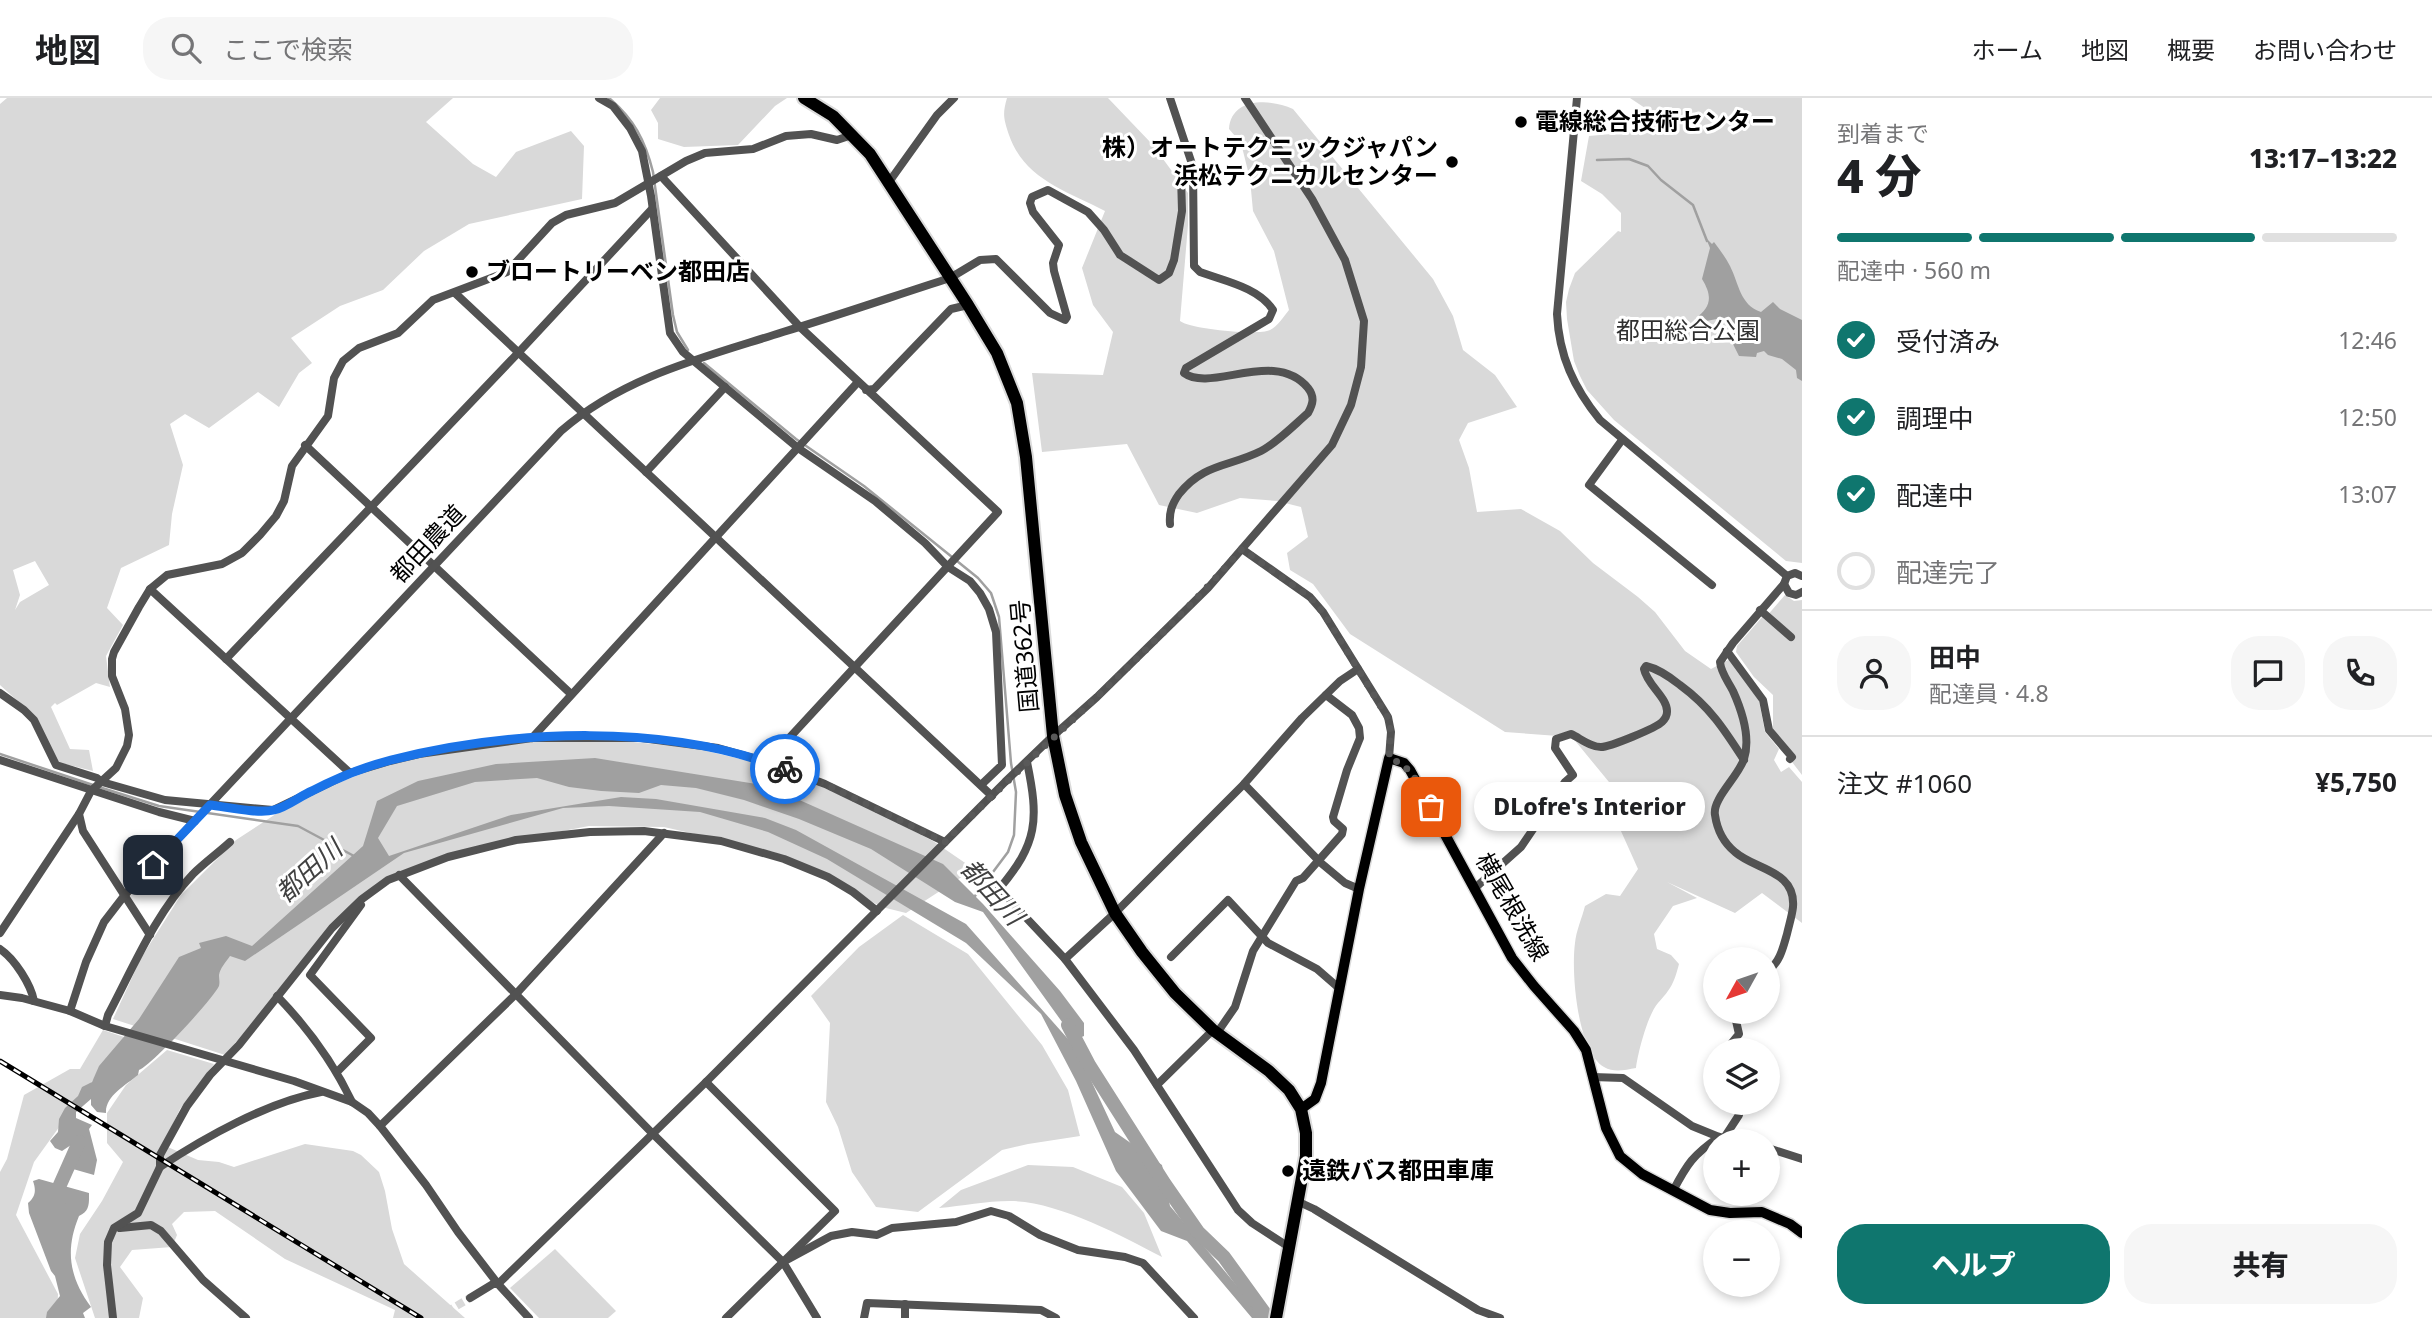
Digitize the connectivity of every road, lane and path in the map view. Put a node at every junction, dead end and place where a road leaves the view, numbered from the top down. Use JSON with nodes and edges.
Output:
{"nodes":[{"id":1,"x":598,"y":98,"type":"edge"},
{"id":2,"x":804,"y":98,"type":"edge"},
{"id":3,"x":954,"y":98,"type":"edge"},
{"id":4,"x":1170,"y":98,"type":"edge"},
{"id":5,"x":1245,"y":98,"type":"edge"},
{"id":6,"x":1577,"y":98,"type":"edge"},
{"id":7,"x":852,"y":135,"type":"junction"},
{"id":8,"x":1193,"y":167,"type":"junction"},
{"id":9,"x":654,"y":180,"type":"junction"},
{"id":10,"x":889,"y":182,"type":"junction"},
{"id":11,"x":652,"y":209,"type":"junction"},
{"id":12,"x":950,"y":278,"type":"junction"},
{"id":13,"x":455,"y":293,"type":"junction"},
{"id":14,"x":968,"y":305,"type":"junction"},
{"id":15,"x":800,"y":327,"type":"junction"},
{"id":16,"x":518,"y":353,"type":"junction"},
{"id":17,"x":694,"y":360,"type":"junction"},
{"id":18,"x":859,"y":382,"type":"junction"},
{"id":19,"x":725,"y":387,"type":"junction"},
{"id":20,"x":866,"y":390,"type":"junction"},
{"id":21,"x":582,"y":413,"type":"junction"},
{"id":22,"x":1622,"y":440,"type":"junction"},
{"id":23,"x":305,"y":445,"type":"junction"},
{"id":24,"x":801,"y":445,"type":"junction"},
{"id":25,"x":646,"y":472,"type":"junction"},
{"id":26,"x":372,"y":507,"type":"junction"},
{"id":27,"x":1170,"y":524,"type":"dead end"},
{"id":28,"x":715,"y":537,"type":"junction"},
{"id":29,"x":1242,"y":549,"type":"junction"},
{"id":30,"x":435,"y":565,"type":"junction"},
{"id":31,"x":948,"y":566,"type":"junction"},
{"id":32,"x":1802,"y":576,"type":"edge"},
{"id":33,"x":1785,"y":580,"type":"junction"},
{"id":34,"x":1712,"y":585,"type":"dead end"},
{"id":35,"x":150,"y":589,"type":"junction"},
{"id":36,"x":1802,"y":592,"type":"edge"},
{"id":37,"x":1760,"y":610,"type":"junction"},
{"id":38,"x":1791,"y":637,"type":"dead end"},
{"id":39,"x":1727,"y":651,"type":"junction"},
{"id":40,"x":226,"y":659,"type":"junction"},
{"id":41,"x":855,"y":667,"type":"junction"},
{"id":42,"x":1358,"y":669,"type":"junction"},
{"id":43,"x":0,"y":693,"type":"edge"},
{"id":44,"x":571,"y":694,"type":"junction"},
{"id":45,"x":1326,"y":695,"type":"junction"},
{"id":46,"x":291,"y":719,"type":"junction"},
{"id":47,"x":1053,"y":736,"type":"junction"},
{"id":48,"x":532,"y":738,"type":"junction"},
{"id":49,"x":1389,"y":758,"type":"junction"},
{"id":50,"x":1790,"y":759,"type":"dead end"},
{"id":51,"x":1744,"y":760,"type":"junction"},
{"id":52,"x":0,"y":761,"type":"edge"},
{"id":53,"x":767,"y":762,"type":"junction"},
{"id":54,"x":1024,"y":765,"type":"junction"},
{"id":55,"x":350,"y":773,"type":"junction"},
{"id":56,"x":1244,"y":784,"type":"junction"},
{"id":57,"x":981,"y":785,"type":"junction"},
{"id":58,"x":97,"y":787,"type":"junction"},
{"id":59,"x":992,"y":796,"type":"junction"},
{"id":60,"x":209,"y":806,"type":"junction"},
{"id":61,"x":79,"y":814,"type":"junction"},
{"id":62,"x":197,"y":819,"type":"junction"},
{"id":63,"x":664,"y":833,"type":"junction"},
{"id":64,"x":230,"y":842,"type":"dead end"},
{"id":65,"x":943,"y":845,"type":"junction"},
{"id":66,"x":1320,"y":860,"type":"junction"},
{"id":67,"x":399,"y":875,"type":"junction"},
{"id":68,"x":1475,"y":888,"type":"junction"},
{"id":69,"x":1359,"y":889,"type":"junction"},
{"id":70,"x":370,"y":892,"type":"junction"},
{"id":71,"x":124,"y":896,"type":"junction"},
{"id":72,"x":877,"y":911,"type":"junction"},
{"id":73,"x":1115,"y":913,"type":"junction"},
{"id":74,"x":0,"y":933,"type":"edge"},
{"id":75,"x":150,"y":934,"type":"junction"},
{"id":76,"x":1261,"y":936,"type":"junction"},
{"id":77,"x":0,"y":949,"type":"edge"},
{"id":78,"x":1780,"y":954,"type":"edge"},
{"id":79,"x":1171,"y":957,"type":"dead end"},
{"id":80,"x":1065,"y":959,"type":"junction"},
{"id":81,"x":1340,"y":989,"type":"junction"},
{"id":82,"x":516,"y":994,"type":"junction"},
{"id":83,"x":0,"y":995,"type":"edge"},
{"id":84,"x":278,"y":996,"type":"junction"},
{"id":85,"x":34,"y":1002,"type":"junction"},
{"id":86,"x":70,"y":1011,"type":"junction"},
{"id":87,"x":105,"y":1026,"type":"junction"},
{"id":88,"x":1215,"y":1031,"type":"junction"},
{"id":89,"x":220,"y":1060,"type":"junction"},
{"id":90,"x":338,"y":1071,"type":"junction"},
{"id":91,"x":1593,"y":1077,"type":"junction"},
{"id":92,"x":706,"y":1082,"type":"junction"},
{"id":93,"x":1157,"y":1084,"type":"junction"},
{"id":94,"x":323,"y":1091,"type":"junction"},
{"id":95,"x":352,"y":1102,"type":"junction"},
{"id":96,"x":1301,"y":1109,"type":"junction"},
{"id":97,"x":1739,"y":1115,"type":"edge"},
{"id":98,"x":380,"y":1126,"type":"junction"},
{"id":99,"x":1703,"y":1129,"type":"edge"},
{"id":100,"x":1728,"y":1129,"type":"edge"},
{"id":101,"x":653,"y":1134,"type":"junction"},
{"id":102,"x":1703,"y":1148,"type":"edge"},
{"id":103,"x":1780,"y":1152,"type":"edge"},
{"id":104,"x":1802,"y":1160,"type":"edge"},
{"id":105,"x":160,"y":1167,"type":"junction"},
{"id":106,"x":1673,"y":1191,"type":"junction"},
{"id":107,"x":1299,"y":1202,"type":"junction"},
{"id":108,"x":114,"y":1228,"type":"junction"},
{"id":109,"x":1802,"y":1233,"type":"edge"},
{"id":110,"x":1289,"y":1247,"type":"junction"},
{"id":111,"x":783,"y":1262,"type":"junction"},
{"id":112,"x":498,"y":1284,"type":"junction"},
{"id":113,"x":470,"y":1298,"type":"tunnel mouth"},
{"id":114,"x":905,"y":1304,"type":"junction"},
{"id":115,"x":113,"y":1318,"type":"edge"},
{"id":116,"x":246,"y":1318,"type":"edge"},
{"id":117,"x":529,"y":1318,"type":"edge"},
{"id":118,"x":726,"y":1318,"type":"edge"},
{"id":119,"x":817,"y":1318,"type":"edge"},
{"id":120,"x":864,"y":1318,"type":"edge"},
{"id":121,"x":905,"y":1318,"type":"edge"},
{"id":122,"x":1056,"y":1318,"type":"edge"},
{"id":123,"x":1194,"y":1318,"type":"edge"},
{"id":124,"x":1276,"y":1318,"type":"edge"},
{"id":125,"x":1500,"y":1318,"type":"edge"}],
"edges":[{"from":1,"to":9,"type":"street"},
{"from":2,"to":7,"type":"highway","name":"国道362号"},
{"from":3,"to":10,"type":"street"},
{"from":4,"to":8,"type":"street"},
{"from":5,"to":29,"type":"street"},
{"from":6,"to":22,"type":"street"},
{"from":7,"to":9,"type":"street"},
{"from":7,"to":10,"type":"highway","name":"国道362号"},
{"from":8,"to":12,"type":"street","name":"都田農道"},
{"from":8,"to":27,"type":"street"},
{"from":9,"to":11,"type":"street"},
{"from":9,"to":13,"type":"street"},
{"from":9,"to":15,"type":"street"},
{"from":10,"to":12,"type":"highway","name":"国道362号"},
{"from":11,"to":16,"type":"street"},
{"from":11,"to":17,"type":"street"},
{"from":12,"to":14,"type":"highway","name":"国道362号"},
{"from":12,"to":15,"type":"street","name":"都田農道"},
{"from":13,"to":16,"type":"street"},
{"from":13,"to":23,"type":"street"},
{"from":14,"to":20,"type":"street"},
{"from":14,"to":47,"type":"highway","name":"国道362号"},
{"from":15,"to":17,"type":"street","name":"都田農道"},
{"from":15,"to":18,"type":"street"},
{"from":16,"to":21,"type":"street"},
{"from":16,"to":26,"type":"street"},
{"from":17,"to":19,"type":"street"},
{"from":17,"to":21,"type":"street","name":"都田農道"},
{"from":18,"to":20,"type":"street"},
{"from":18,"to":24,"type":"street"},
{"from":19,"to":24,"type":"street"},
{"from":19,"to":25,"type":"street"},
{"from":20,"to":31,"type":"street"},
{"from":21,"to":25,"type":"street"},
{"from":21,"to":30,"type":"street","name":"都田農道"},
{"from":22,"to":33,"type":"street"},
{"from":22,"to":34,"type":"street"},
{"from":23,"to":26,"type":"street"},
{"from":23,"to":35,"type":"street"},
{"from":24,"to":28,"type":"street"},
{"from":24,"to":31,"type":"street"},
{"from":25,"to":28,"type":"street"},
{"from":26,"to":30,"type":"street"},
{"from":26,"to":40,"type":"street"},
{"from":28,"to":41,"type":"street"},
{"from":28,"to":44,"type":"street"},
{"from":29,"to":42,"type":"street"},
{"from":29,"to":47,"type":"street"},
{"from":30,"to":44,"type":"street"},
{"from":30,"to":46,"type":"street","name":"都田農道"},
{"from":31,"to":41,"type":"street"},
{"from":31,"to":57,"type":"street"},
{"from":32,"to":33,"type":"street"},
{"from":33,"to":36,"type":"street"},
{"from":33,"to":37,"type":"street"},
{"from":35,"to":40,"type":"street"},
{"from":35,"to":58,"type":"street"},
{"from":37,"to":38,"type":"street"},
{"from":37,"to":39,"type":"street"},
{"from":39,"to":50,"type":"street"},
{"from":39,"to":51,"type":"street"},
{"from":40,"to":46,"type":"street"},
{"from":41,"to":53,"type":"street"},
{"from":41,"to":57,"type":"street"},
{"from":42,"to":45,"type":"street"},
{"from":42,"to":49,"type":"street"},
{"from":43,"to":58,"type":"street"},
{"from":44,"to":48,"type":"street"},
{"from":45,"to":56,"type":"street"},
{"from":45,"to":66,"type":"street"},
{"from":46,"to":55,"type":"street"},
{"from":46,"to":60,"type":"street","name":"都田農道"},
{"from":47,"to":54,"type":"street"},
{"from":47,"to":73,"type":"highway","name":"国道362号"},
{"from":48,"to":53,"type":"street"},
{"from":48,"to":55,"type":"street"},
{"from":49,"to":68,"type":"main road","name":"横尾根洗線"},
{"from":49,"to":69,"type":"main road"},
{"from":51,"to":68,"type":"street"},
{"from":51,"to":78,"type":"street"},
{"from":52,"to":58,"type":"street"},
{"from":53,"to":65,"type":"street"},
{"from":54,"to":59,"type":"street"},
{"from":54,"to":80,"type":"street"},
{"from":55,"to":60,"type":"street"},
{"from":56,"to":66,"type":"street"},
{"from":56,"to":73,"type":"street"},
{"from":57,"to":59,"type":"street"},
{"from":58,"to":60,"type":"street"},
{"from":58,"to":61,"type":"street"},
{"from":58,"to":62,"type":"street"},
{"from":59,"to":65,"type":"street"},
{"from":60,"to":62,"type":"street","name":"都田農道"},
{"from":61,"to":71,"type":"street"},
{"from":61,"to":74,"type":"street"},
{"from":62,"to":71,"type":"street","name":"都田農道"},
{"from":63,"to":67,"type":"street"},
{"from":63,"to":72,"type":"street"},
{"from":63,"to":82,"type":"street"},
{"from":64,"to":75,"type":"street"},
{"from":65,"to":72,"type":"street"},
{"from":66,"to":69,"type":"street"},
{"from":66,"to":76,"type":"street"},
{"from":67,"to":70,"type":"street"},
{"from":67,"to":82,"type":"street"},
{"from":68,"to":91,"type":"main road","name":"横尾根洗線"},
{"from":69,"to":81,"type":"main road"},
{"from":70,"to":84,"type":"street"},
{"from":70,"to":90,"type":"street"},
{"from":71,"to":75,"type":"street"},
{"from":71,"to":86,"type":"street","name":"都田農道"},
{"from":72,"to":92,"type":"street"},
{"from":73,"to":80,"type":"street"},
{"from":73,"to":88,"type":"highway","name":"国道362号"},
{"from":75,"to":87,"type":"street"},
{"from":76,"to":79,"type":"street"},
{"from":76,"to":81,"type":"street"},
{"from":76,"to":88,"type":"street"},
{"from":77,"to":85,"type":"street"},
{"from":80,"to":93,"type":"street"},
{"from":81,"to":96,"type":"main road"},
{"from":82,"to":98,"type":"street"},
{"from":82,"to":101,"type":"street"},
{"from":83,"to":85,"type":"street"},
{"from":84,"to":89,"type":"street"},
{"from":84,"to":90,"type":"street"},
{"from":85,"to":86,"type":"street"},
{"from":86,"to":87,"type":"street"},
{"from":87,"to":89,"type":"street"},
{"from":88,"to":93,"type":"street"},
{"from":88,"to":96,"type":"highway","name":"国道362号"},
{"from":89,"to":94,"type":"street"},
{"from":89,"to":105,"type":"street"},
{"from":90,"to":95,"type":"street"},
{"from":91,"to":99,"type":"street"},
{"from":91,"to":106,"type":"main road","name":"横尾根洗線"},
{"from":92,"to":101,"type":"street"},
{"from":92,"to":111,"type":"street"},
{"from":93,"to":110,"type":"street"},
{"from":94,"to":95,"type":"street"},
{"from":94,"to":105,"type":"street"},
{"from":95,"to":98,"type":"street"},
{"from":96,"to":107,"type":"highway","name":"国道362号"},
{"from":97,"to":100,"type":"street"},
{"from":98,"to":112,"type":"street"},
{"from":101,"to":111,"type":"street"},
{"from":101,"to":112,"type":"street"},
{"from":102,"to":106,"type":"street"},
{"from":103,"to":104,"type":"street"},
{"from":105,"to":108,"type":"street"},
{"from":106,"to":109,"type":"main road","name":"横尾根洗線"},
{"from":107,"to":110,"type":"highway","name":"国道362号"},
{"from":107,"to":125,"type":"street"},
{"from":108,"to":115,"type":"street"},
{"from":108,"to":116,"type":"street"},
{"from":110,"to":124,"type":"highway","name":"国道362号"},
{"from":111,"to":118,"type":"street"},
{"from":111,"to":119,"type":"street"},
{"from":111,"to":123,"type":"street"},
{"from":112,"to":113,"type":"street"},
{"from":112,"to":117,"type":"street"},
{"from":114,"to":120,"type":"street"},
{"from":114,"to":121,"type":"street"},
{"from":114,"to":122,"type":"street"}]}
